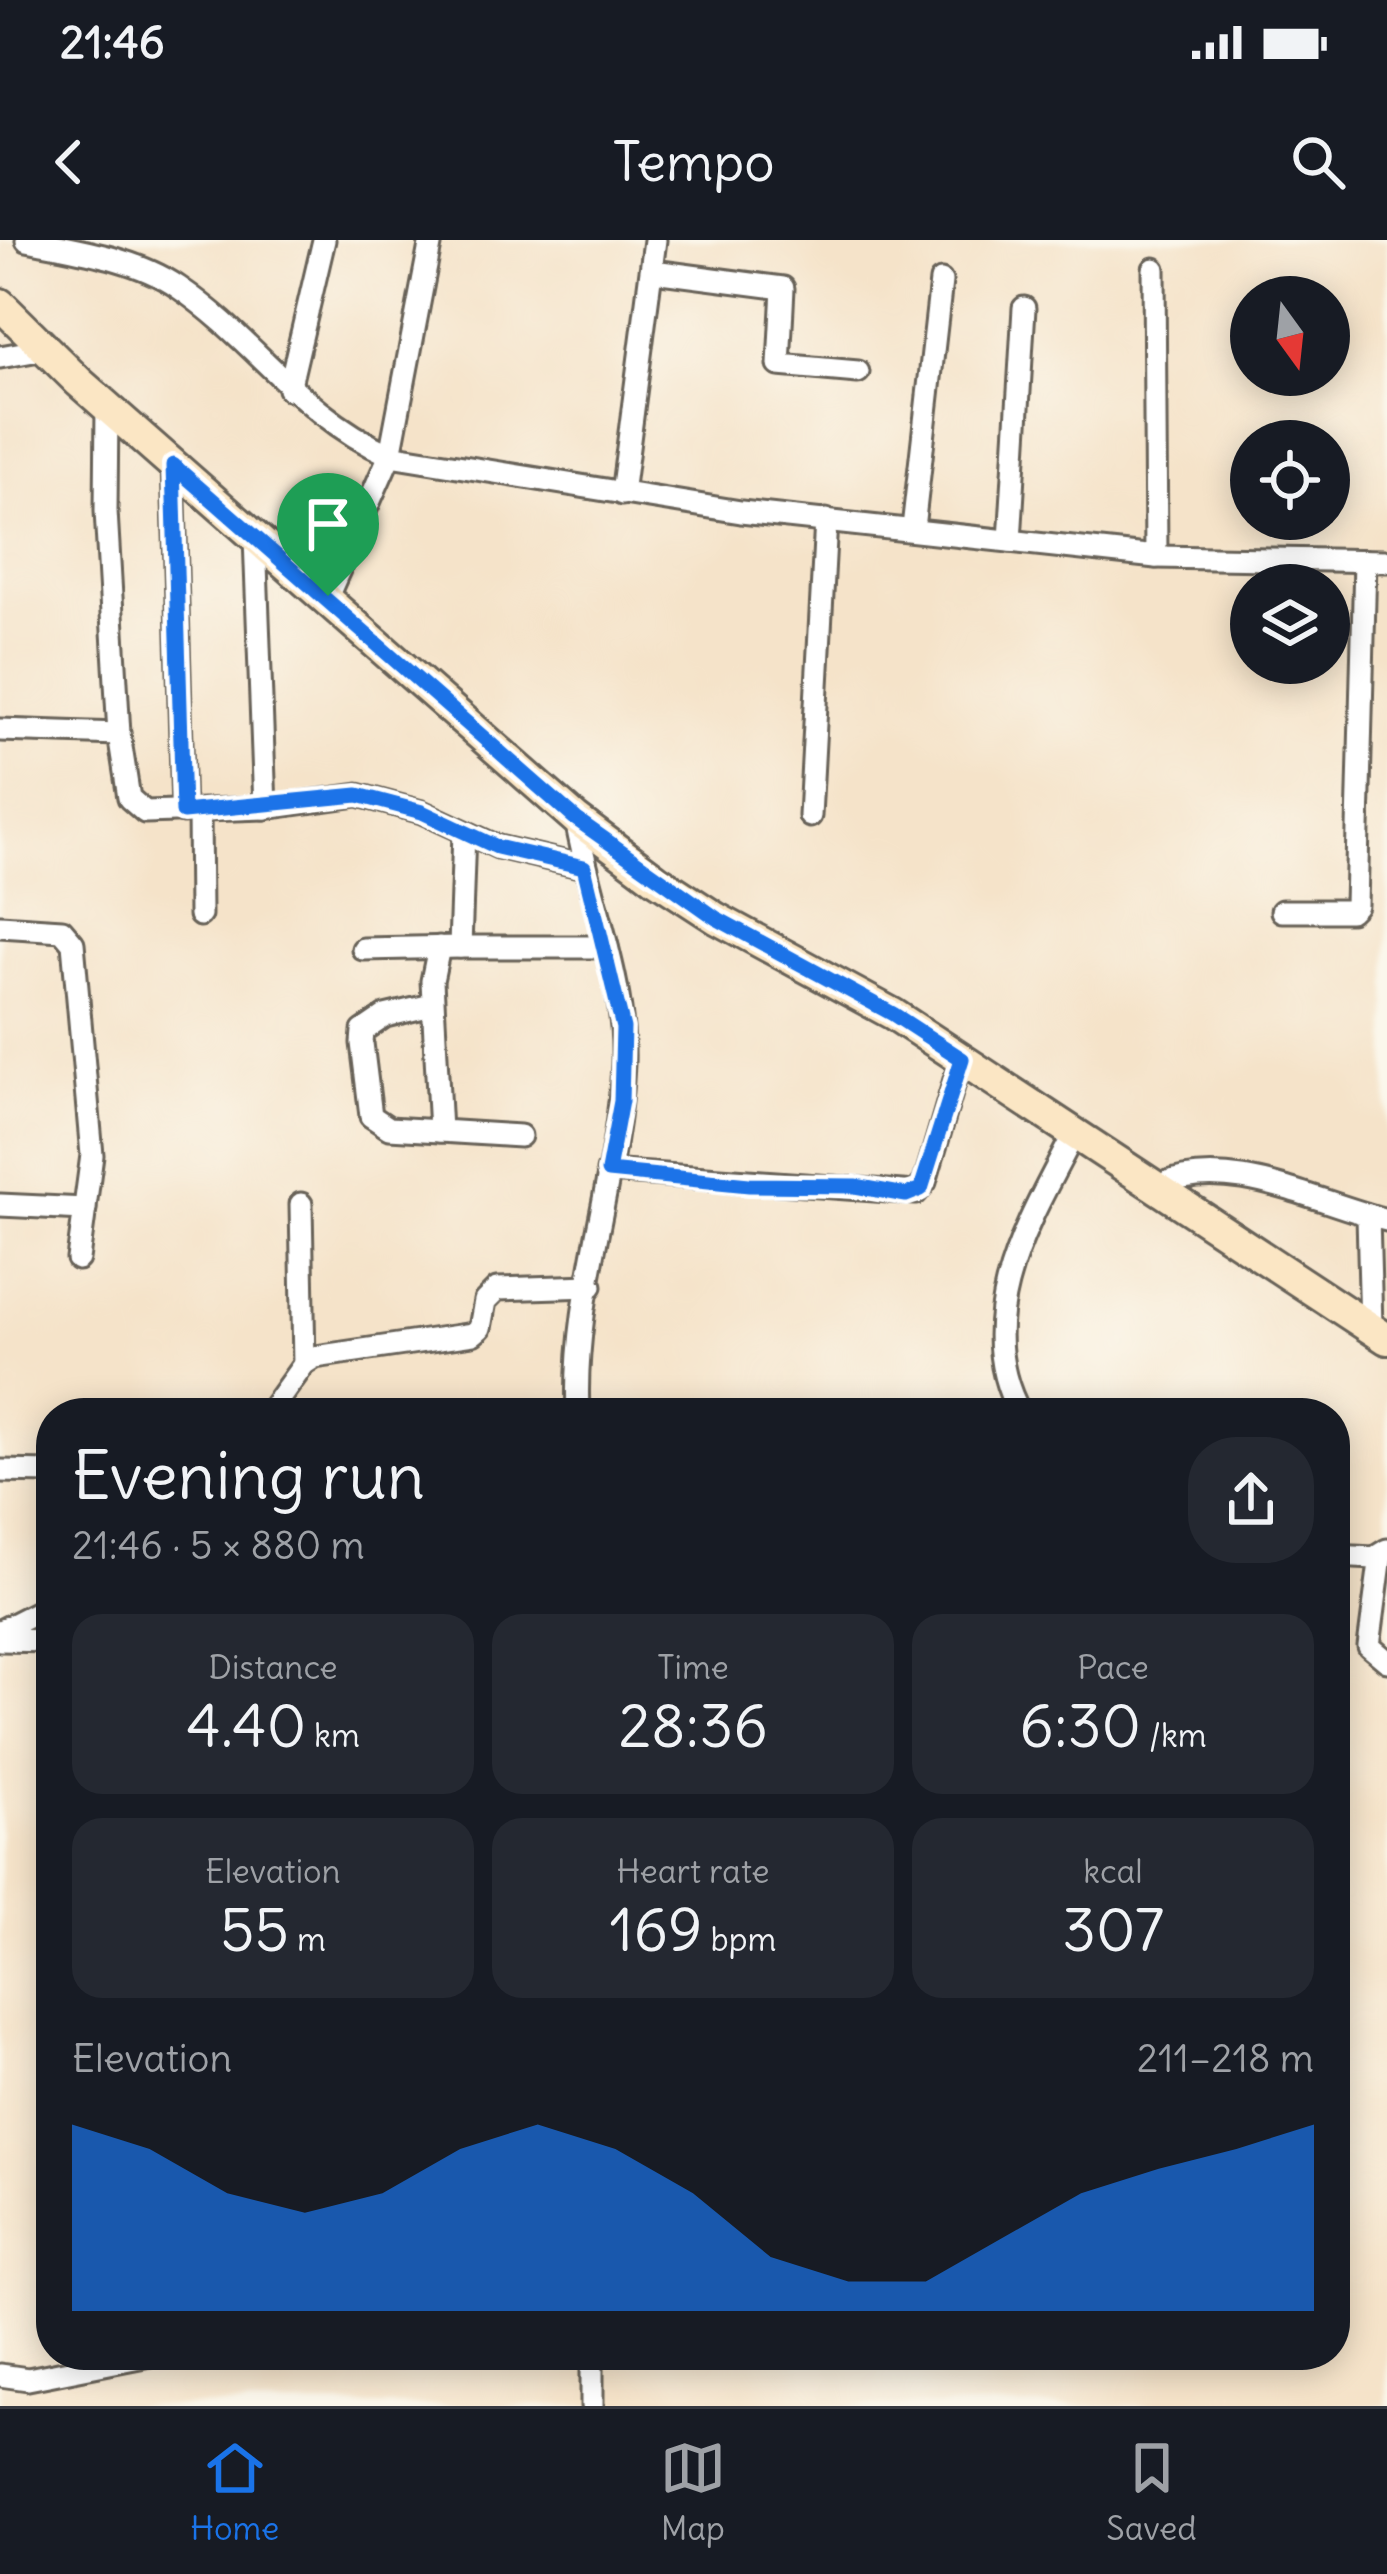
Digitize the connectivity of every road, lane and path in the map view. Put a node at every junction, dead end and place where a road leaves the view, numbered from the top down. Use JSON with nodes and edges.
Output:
{"nodes":[{"id":1,"x":27,"y":240,"type":"edge"},
{"id":2,"x":324,"y":240,"type":"edge"},
{"id":3,"x":430,"y":240,"type":"edge"},
{"id":4,"x":655,"y":240,"type":"edge"},
{"id":5,"x":1154,"y":269,"type":"dead end"},
{"id":6,"x":653,"y":271,"type":"junction"},
{"id":7,"x":941,"y":281,"type":"dead end"},
{"id":8,"x":0,"y":304,"type":"edge"},
{"id":9,"x":1024,"y":308,"type":"dead end"},
{"id":10,"x":46,"y":349,"type":"junction"},
{"id":11,"x":0,"y":357,"type":"edge"},
{"id":12,"x":858,"y":372,"type":"dead end"},
{"id":13,"x":289,"y":389,"type":"junction"},
{"id":14,"x":107,"y":407,"type":"junction"},
{"id":15,"x":390,"y":455,"type":"junction"},
{"id":16,"x":173,"y":465,"type":"junction"},
{"id":17,"x":622,"y":494,"type":"junction"},
{"id":18,"x":826,"y":520,"type":"junction"},
{"id":19,"x":913,"y":528,"type":"junction"},
{"id":20,"x":255,"y":537,"type":"junction"},
{"id":21,"x":1010,"y":541,"type":"junction"},
{"id":22,"x":1156,"y":557,"type":"junction"},
{"id":23,"x":1376,"y":561,"type":"edge"},
{"id":24,"x":328,"y":596,"type":"junction"},
{"id":25,"x":0,"y":730,"type":"edge"},
{"id":26,"x":119,"y":734,"type":"junction"},
{"id":27,"x":265,"y":808,"type":"junction"},
{"id":28,"x":191,"y":812,"type":"junction"},
{"id":29,"x":810,"y":816,"type":"dead end"},
{"id":30,"x":576,"y":819,"type":"junction"},
{"id":31,"x":464,"y":832,"type":"junction"},
{"id":32,"x":584,"y":867,"type":"junction"},
{"id":33,"x":1282,"y":911,"type":"dead end"},
{"id":34,"x":200,"y":914,"type":"dead end"},
{"id":35,"x":0,"y":926,"type":"edge"},
{"id":36,"x":450,"y":947,"type":"junction"},
{"id":37,"x":607,"y":947,"type":"junction"},
{"id":38,"x":363,"y":949,"type":"dead end"},
{"id":39,"x":432,"y":1005,"type":"junction"},
{"id":40,"x":962,"y":1059,"type":"junction"},
{"id":41,"x":440,"y":1131,"type":"junction"},
{"id":42,"x":1075,"y":1132,"type":"junction"},
{"id":43,"x":520,"y":1136,"type":"dead end"},
{"id":44,"x":608,"y":1171,"type":"junction"},
{"id":45,"x":1159,"y":1185,"type":"junction"},
{"id":46,"x":301,"y":1204,"type":"dead end"},
{"id":47,"x":0,"y":1205,"type":"edge"},
{"id":48,"x":85,"y":1209,"type":"junction"},
{"id":49,"x":1378,"y":1218,"type":"edge"},
{"id":50,"x":78,"y":1259,"type":"dead end"},
{"id":51,"x":591,"y":1286,"type":"junction"},
{"id":52,"x":1379,"y":1333,"type":"edge"},
{"id":53,"x":304,"y":1364,"type":"junction"},
{"id":54,"x":279,"y":1398,"type":"edge"},
{"id":55,"x":580,"y":1398,"type":"edge"},
{"id":56,"x":1013,"y":1398,"type":"edge"},
{"id":57,"x":0,"y":1471,"type":"edge"},
{"id":58,"x":36,"y":1472,"type":"edge"},
{"id":59,"x":1384,"y":1552,"type":"edge"},
{"id":60,"x":1350,"y":1555,"type":"edge"},
{"id":61,"x":36,"y":1614,"type":"edge"},
{"id":62,"x":0,"y":1636,"type":"edge"},
{"id":63,"x":36,"y":1640,"type":"edge"},
{"id":64,"x":1387,"y":1661,"type":"edge"},
{"id":65,"x":74,"y":2370,"type":"edge"},
{"id":66,"x":592,"y":2370,"type":"edge"},
{"id":67,"x":0,"y":2374,"type":"edge"},
{"id":68,"x":592,"y":2406,"type":"edge"}],
"edges":[{"from":1,"to":13,"type":"street"},
{"from":2,"to":13,"type":"street"},
{"from":3,"to":15,"type":"street"},
{"from":4,"to":6,"type":"street"},
{"from":5,"to":22,"type":"street"},
{"from":6,"to":12,"type":"street"},
{"from":6,"to":17,"type":"street"},
{"from":7,"to":19,"type":"street"},
{"from":8,"to":10,"type":"street"},
{"from":9,"to":21,"type":"street"},
{"from":10,"to":11,"type":"street"},
{"from":10,"to":14,"type":"street"},
{"from":13,"to":15,"type":"street"},
{"from":14,"to":16,"type":"street"},
{"from":14,"to":26,"type":"street"},
{"from":15,"to":17,"type":"street"},
{"from":15,"to":24,"type":"street"},
{"from":16,"to":20,"type":"street"},
{"from":16,"to":28,"type":"street"},
{"from":17,"to":18,"type":"street"},
{"from":18,"to":19,"type":"street"},
{"from":18,"to":29,"type":"street"},
{"from":19,"to":21,"type":"street"},
{"from":20,"to":24,"type":"street"},
{"from":20,"to":27,"type":"street"},
{"from":21,"to":22,"type":"street"},
{"from":22,"to":23,"type":"street"},
{"from":23,"to":33,"type":"street"},
{"from":24,"to":30,"type":"street"},
{"from":25,"to":26,"type":"street"},
{"from":26,"to":28,"type":"street"},
{"from":27,"to":28,"type":"street"},
{"from":27,"to":31,"type":"street"},
{"from":28,"to":34,"type":"street"},
{"from":30,"to":32,"type":"street"},
{"from":30,"to":40,"type":"street"},
{"from":31,"to":32,"type":"street"},
{"from":31,"to":36,"type":"street"},
{"from":32,"to":37,"type":"street"},
{"from":35,"to":48,"type":"street"},
{"from":36,"to":37,"type":"street"},
{"from":36,"to":38,"type":"street"},
{"from":36,"to":39,"type":"street"},
{"from":37,"to":44,"type":"street"},
{"from":39,"to":41,"type":"street"},
{"from":39,"to":41,"type":"street"},
{"from":40,"to":42,"type":"street"},
{"from":40,"to":44,"type":"street"},
{"from":41,"to":43,"type":"street"},
{"from":42,"to":45,"type":"street"},
{"from":42,"to":56,"type":"street"},
{"from":44,"to":51,"type":"street"},
{"from":45,"to":49,"type":"street"},
{"from":45,"to":52,"type":"street"},
{"from":46,"to":53,"type":"street"},
{"from":47,"to":48,"type":"street"},
{"from":48,"to":50,"type":"street"},
{"from":49,"to":52,"type":"street"},
{"from":51,"to":53,"type":"street"},
{"from":51,"to":55,"type":"street"},
{"from":53,"to":54,"type":"street"},
{"from":57,"to":58,"type":"street"},
{"from":59,"to":60,"type":"street"},
{"from":59,"to":64,"type":"street"},
{"from":61,"to":62,"type":"street"},
{"from":62,"to":63,"type":"street"},
{"from":65,"to":67,"type":"street"},
{"from":66,"to":68,"type":"street"}]}
